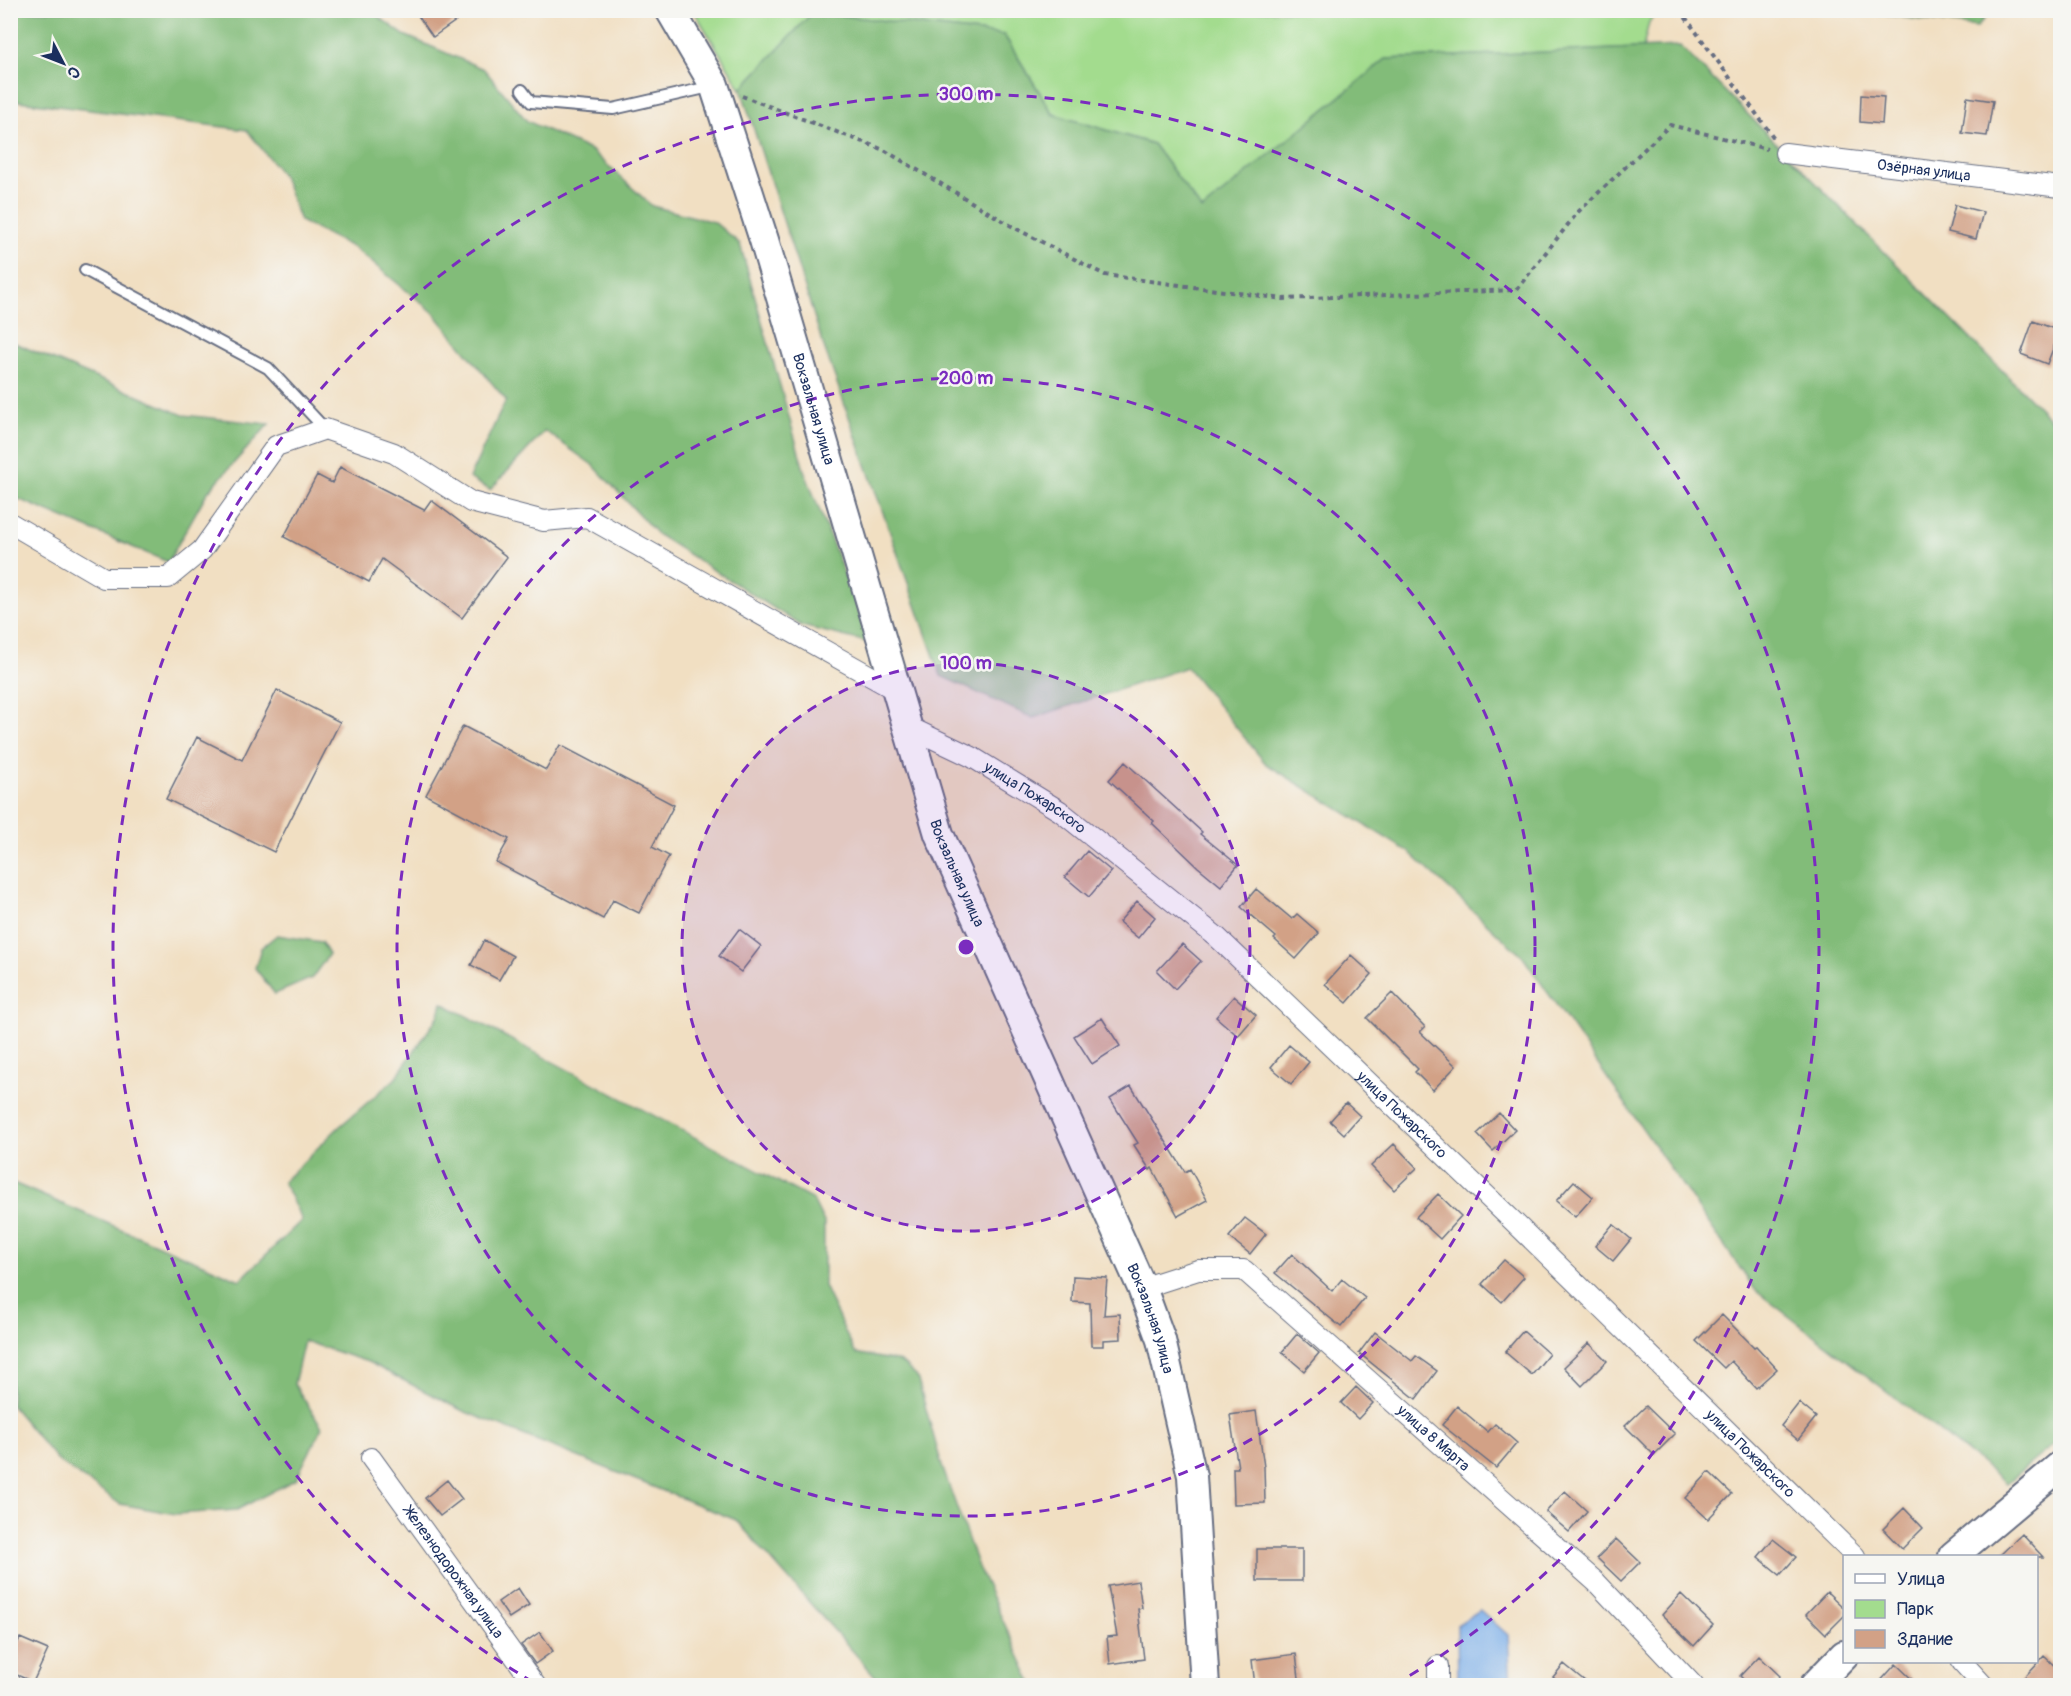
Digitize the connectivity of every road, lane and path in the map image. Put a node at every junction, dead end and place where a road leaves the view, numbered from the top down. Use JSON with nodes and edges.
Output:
{"nodes":[{"id":1,"x":670,"y":10,"type":"edge"},
{"id":2,"x":1680,"y":10,"type":"edge"},
{"id":3,"x":714,"y":86,"type":"junction"},
{"id":4,"x":522,"y":90,"type":"dead end"},
{"id":5,"x":1785,"y":153,"type":"junction"},
{"id":6,"x":2061,"y":187,"type":"edge"},
{"id":7,"x":85,"y":270,"type":"dead end"},
{"id":8,"x":325,"y":429,"type":"junction"},
{"id":9,"x":10,"y":523,"type":"edge"},
{"id":10,"x":897,"y":691,"type":"junction"},
{"id":11,"x":908,"y":726,"type":"junction"},
{"id":12,"x":1142,"y":1288,"type":"junction"},
{"id":13,"x":371,"y":1458,"type":"dead end"},
{"id":14,"x":2061,"y":1466,"type":"edge"},
{"id":15,"x":1853,"y":1555,"type":"edge"},
{"id":16,"x":1955,"y":1555,"type":"edge"},
{"id":17,"x":1843,"y":1657,"type":"edge"},
{"id":18,"x":1963,"y":1663,"type":"edge"},
{"id":19,"x":1438,"y":1666,"type":"dead end"},
{"id":20,"x":536,"y":1686,"type":"edge"},
{"id":21,"x":1205,"y":1686,"type":"edge"},
{"id":22,"x":1438,"y":1686,"type":"edge"},
{"id":23,"x":1694,"y":1686,"type":"edge"},
{"id":24,"x":1814,"y":1686,"type":"edge"},
{"id":25,"x":1984,"y":1686,"type":"edge"}],
"edges":[{"from":1,"to":3,"type":"street","name":"Вокзальная улица"},
{"from":2,"to":5,"type":"path"},
{"from":3,"to":4,"type":"lane"},
{"from":3,"to":5,"type":"path"},
{"from":3,"to":10,"type":"street","name":"Вокзальная улица"},
{"from":5,"to":6,"type":"street","name":"Озёрная улица"},
{"from":7,"to":8,"type":"lane"},
{"from":8,"to":9,"type":"street"},
{"from":8,"to":10,"type":"street"},
{"from":10,"to":11,"type":"street","name":"Вокзальная улица"},
{"from":11,"to":12,"type":"street","name":"Вокзальная улица"},
{"from":11,"to":15,"type":"street","name":"улица Пожарского"},
{"from":12,"to":21,"type":"street","name":"Вокзальная улица"},
{"from":12,"to":23,"type":"street","name":"улица 8 Марта"},
{"from":13,"to":20,"type":"street","name":"Железнодорожная улица"},
{"from":14,"to":16,"type":"street"},
{"from":17,"to":24,"type":"street"},
{"from":18,"to":25,"type":"street"},
{"from":19,"to":22,"type":"street"}]}
